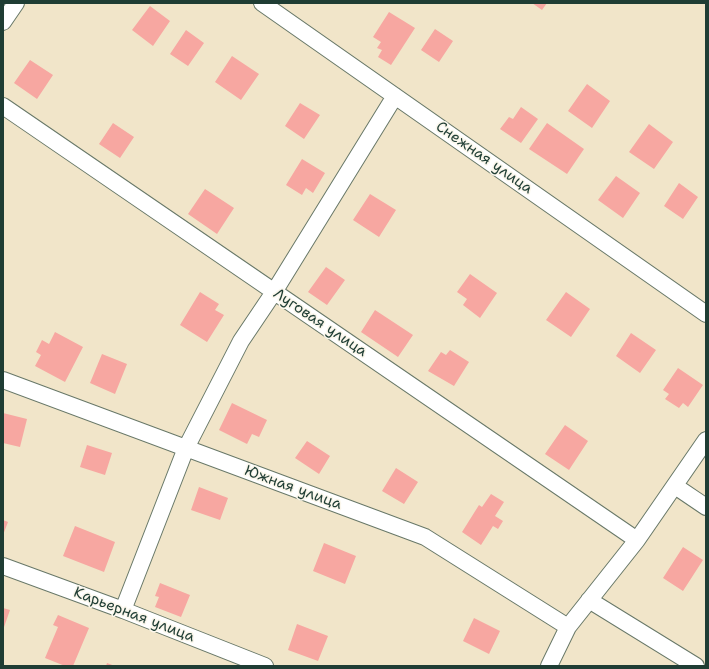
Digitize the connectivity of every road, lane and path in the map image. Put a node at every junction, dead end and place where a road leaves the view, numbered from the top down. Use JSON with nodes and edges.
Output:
{"nodes":[{"id":1,"x":16,"y":3,"type":"edge"},
{"id":2,"x":262,"y":3,"type":"edge"},
{"id":3,"x":3,"y":22,"type":"edge"},
{"id":4,"x":395,"y":96,"type":"junction"},
{"id":5,"x":3,"y":106,"type":"edge"},
{"id":6,"x":274,"y":292,"type":"junction"},
{"id":7,"x":706,"y":314,"type":"edge"},
{"id":8,"x":3,"y":380,"type":"edge"},
{"id":9,"x":706,"y":440,"type":"edge"},
{"id":10,"x":186,"y":448,"type":"junction"},
{"id":11,"x":675,"y":486,"type":"junction"},
{"id":12,"x":706,"y":507,"type":"edge"},
{"id":13,"x":637,"y":540,"type":"junction"},
{"id":14,"x":3,"y":566,"type":"edge"},
{"id":15,"x":589,"y":600,"type":"junction"},
{"id":16,"x":123,"y":610,"type":"junction"},
{"id":17,"x":568,"y":627,"type":"junction"},
{"id":18,"x":265,"y":666,"type":"edge"},
{"id":19,"x":549,"y":666,"type":"edge"},
{"id":20,"x":696,"y":666,"type":"edge"}],
"edges":[{"from":1,"to":3,"type":"street"},
{"from":2,"to":4,"type":"street","name":"Снежная улица"},
{"from":4,"to":6,"type":"street"},
{"from":4,"to":7,"type":"street","name":"Снежная улица"},
{"from":5,"to":6,"type":"street","name":"Луговая улица"},
{"from":6,"to":10,"type":"street"},
{"from":6,"to":13,"type":"street","name":"Луговая улица"},
{"from":8,"to":10,"type":"street","name":"Южная улица"},
{"from":9,"to":11,"type":"street"},
{"from":10,"to":16,"type":"street"},
{"from":10,"to":17,"type":"street","name":"Южная улица"},
{"from":11,"to":12,"type":"street"},
{"from":11,"to":13,"type":"street"},
{"from":13,"to":15,"type":"street"},
{"from":14,"to":16,"type":"street","name":"Карьерная улица"},
{"from":15,"to":17,"type":"street"},
{"from":15,"to":20,"type":"street"},
{"from":16,"to":18,"type":"street","name":"Карьерная улица"},
{"from":17,"to":19,"type":"street"}]}
